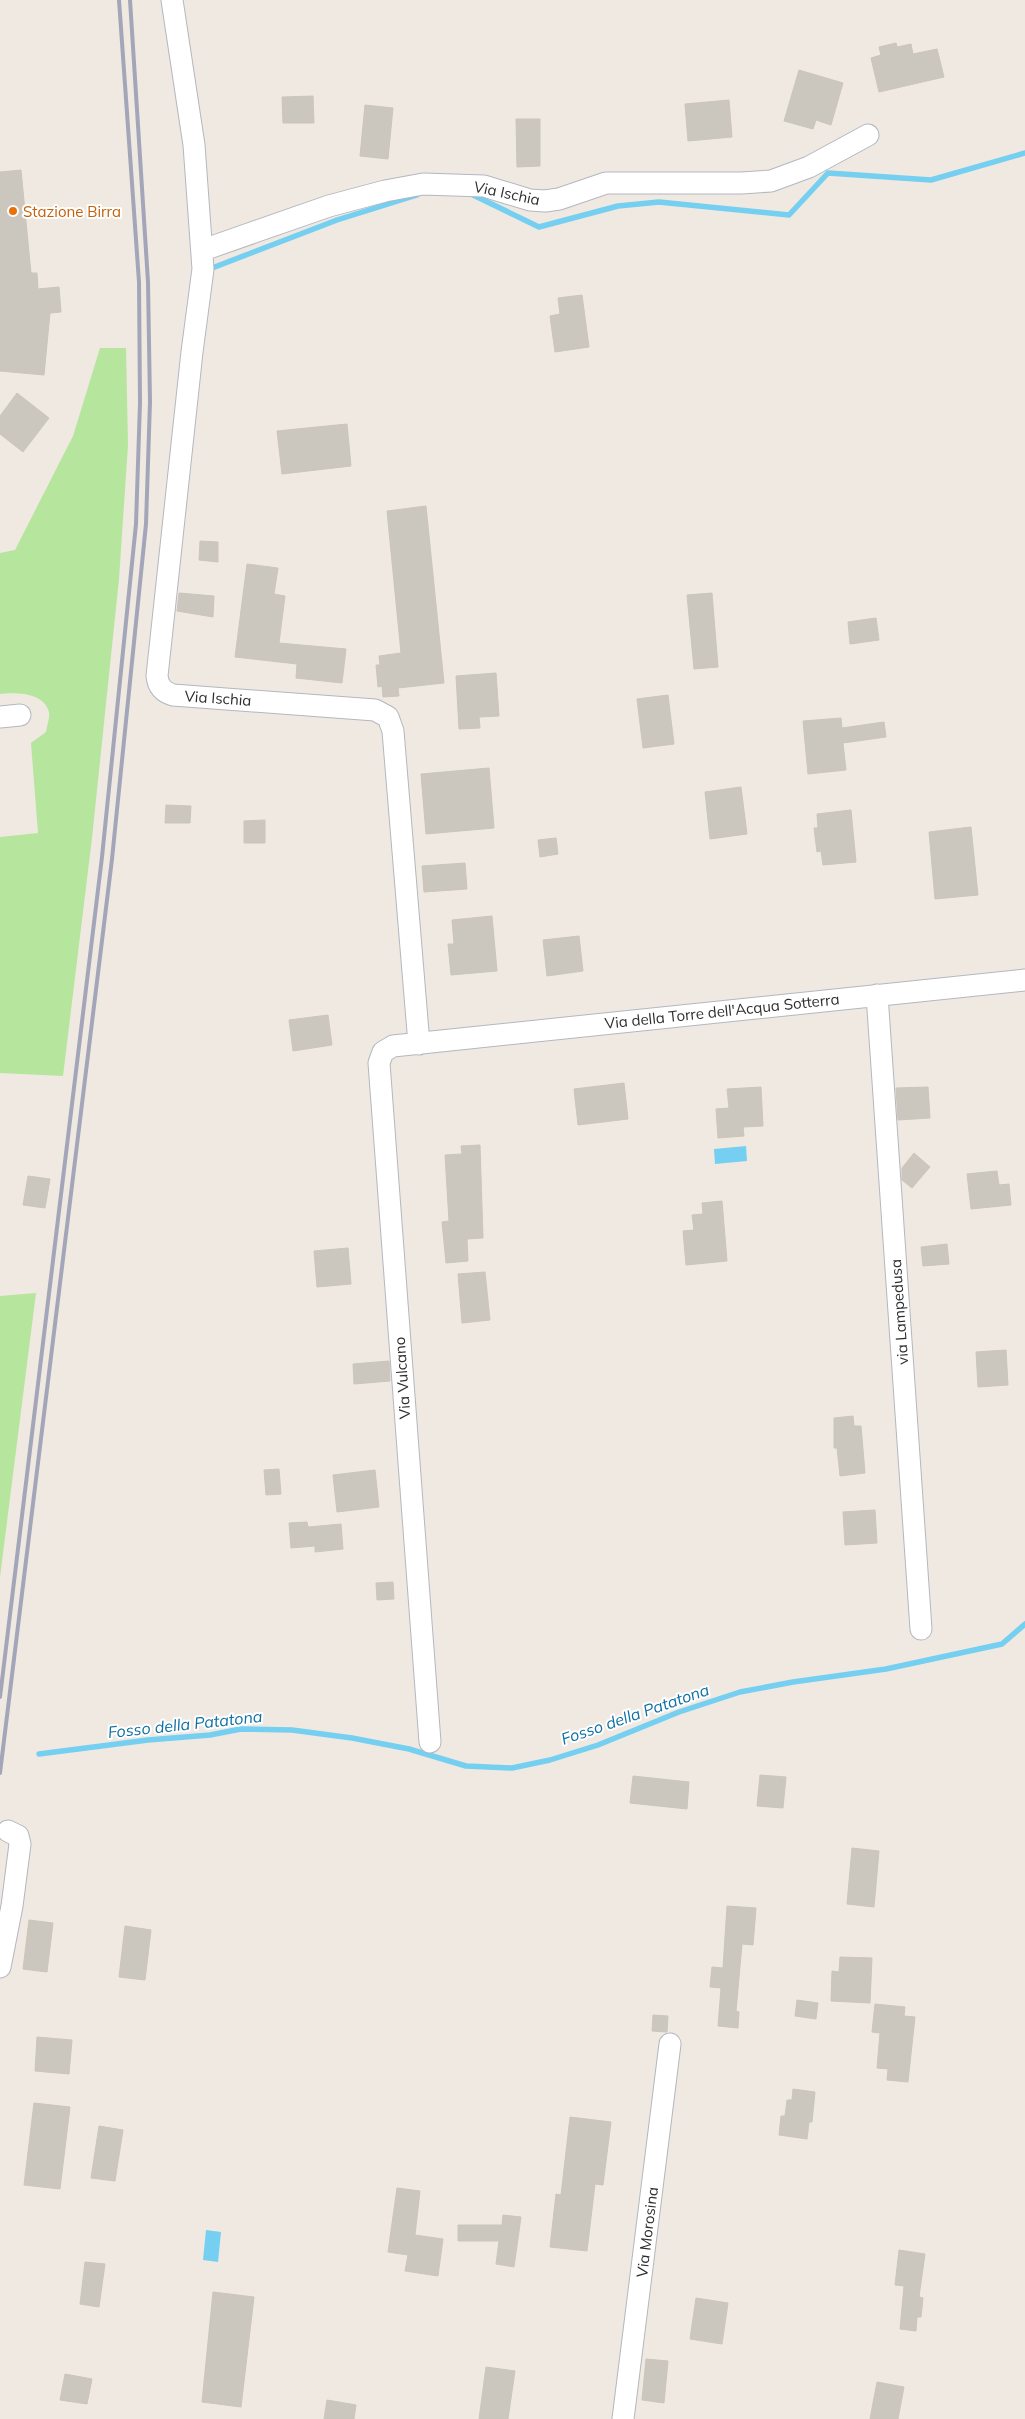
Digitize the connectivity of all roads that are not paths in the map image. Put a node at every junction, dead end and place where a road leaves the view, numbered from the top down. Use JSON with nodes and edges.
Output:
{"nodes":[{"id":1,"x":172,"y":0,"type":"edge"},
{"id":2,"x":868,"y":135,"type":"dead end"},
{"id":3,"x":203,"y":265,"type":"junction"},
{"id":4,"x":1025,"y":980,"type":"edge"},
{"id":5,"x":877,"y":995,"type":"junction"},
{"id":6,"x":419,"y":1044,"type":"junction"},
{"id":7,"x":921,"y":1629,"type":"dead end"},
{"id":8,"x":430,"y":1742,"type":"dead end"},
{"id":9,"x":8,"y":1831,"type":"dead end"},
{"id":10,"x":0,"y":1967,"type":"edge"},
{"id":11,"x":670,"y":2044,"type":"dead end"},
{"id":12,"x":623,"y":2419,"type":"edge"}],
"edges":[{"from":1,"to":3,"type":"street","name":"Via Ischia"},
{"from":2,"to":3,"type":"street","name":"Via Ischia"},
{"from":3,"to":6,"type":"street","name":"Via Ischia"},
{"from":4,"to":5,"type":"street","name":"Via della Torre dell'Acqua Sotterra"},
{"from":5,"to":6,"type":"street","name":"Via della Torre dell'Acqua Sotterra"},
{"from":5,"to":7,"type":"street","name":"via Lampedusa"},
{"from":6,"to":8,"type":"street","name":"Via Vulcano"},
{"from":9,"to":10,"type":"street"},
{"from":11,"to":12,"type":"street","name":"Via Morosina"}]}
